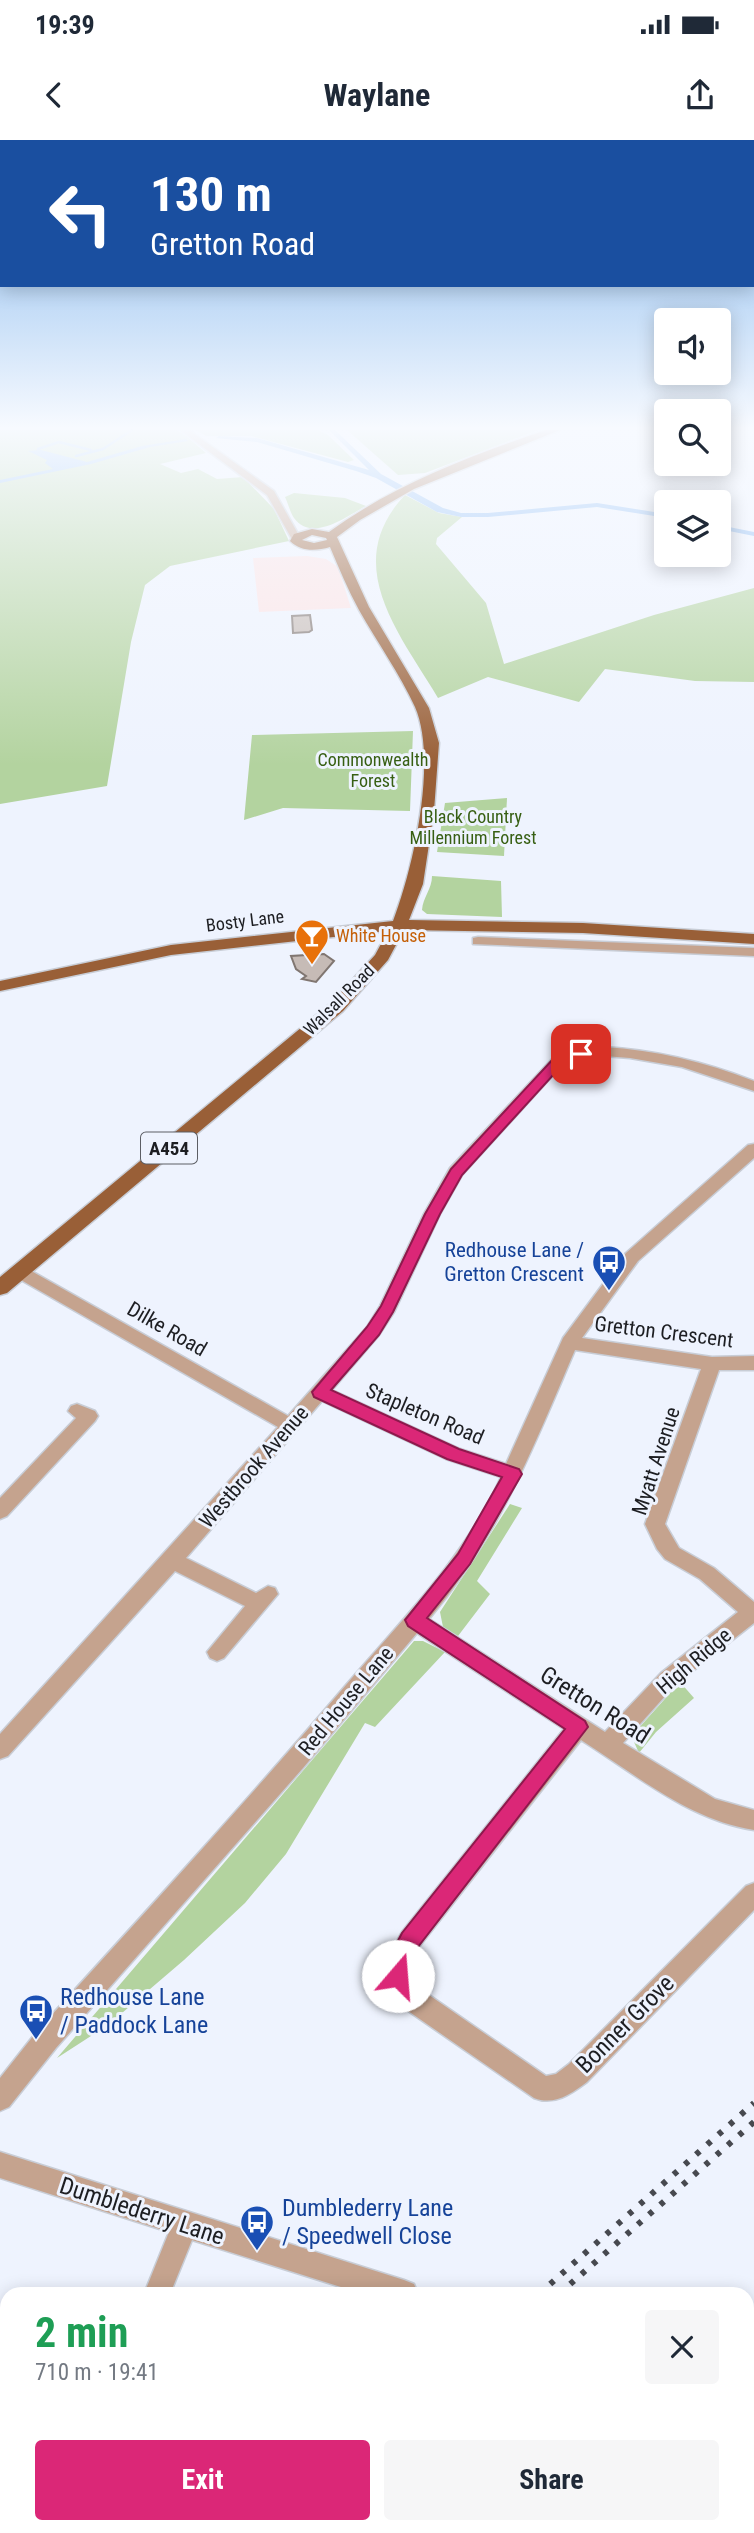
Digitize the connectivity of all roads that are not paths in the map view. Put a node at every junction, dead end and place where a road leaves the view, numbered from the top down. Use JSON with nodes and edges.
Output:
{"nodes":[{"id":1,"x":298,"y":542,"type":"edge"},
{"id":2,"x":324,"y":542,"type":"edge"},
{"id":3,"x":332,"y":542,"type":"edge"},
{"id":4,"x":310,"y":547,"type":"junction"},
{"id":5,"x":342,"y":562,"type":"junction"},
{"id":6,"x":399,"y":925,"type":"junction"},
{"id":7,"x":583,"y":928,"type":"junction"},
{"id":8,"x":754,"y":939,"type":"edge"},
{"id":9,"x":478,"y":942,"type":"dead end"},
{"id":10,"x":584,"y":946,"type":"junction"},
{"id":11,"x":754,"y":952,"type":"edge"},
{"id":12,"x":0,"y":986,"type":"edge"},
{"id":13,"x":754,"y":1086,"type":"edge"},
{"id":14,"x":754,"y":1149,"type":"edge"},
{"id":15,"x":20,"y":1272,"type":"junction"},
{"id":16,"x":0,"y":1288,"type":"edge"},
{"id":17,"x":569,"y":1343,"type":"junction"},
{"id":18,"x":754,"y":1363,"type":"edge"},
{"id":19,"x":712,"y":1364,"type":"junction"},
{"id":20,"x":320,"y":1392,"type":"junction"},
{"id":21,"x":77,"y":1411,"type":"dead end"},
{"id":22,"x":291,"y":1426,"type":"junction"},
{"id":23,"x":513,"y":1474,"type":"junction"},
{"id":24,"x":0,"y":1511,"type":"edge"},
{"id":25,"x":172,"y":1560,"type":"junction"},
{"id":26,"x":753,"y":1612,"type":"edge"},
{"id":27,"x":414,"y":1620,"type":"junction"},
{"id":28,"x":217,"y":1652,"type":"dead end"},
{"id":29,"x":578,"y":1727,"type":"junction"},
{"id":30,"x":607,"y":1745,"type":"junction"},
{"id":31,"x":0,"y":1749,"type":"edge"},
{"id":32,"x":754,"y":1820,"type":"edge"},
{"id":33,"x":754,"y":1894,"type":"edge"},
{"id":34,"x":0,"y":2098,"type":"edge"},
{"id":35,"x":0,"y":2165,"type":"edge"},
{"id":36,"x":185,"y":2225,"type":"junction"},
{"id":37,"x":160,"y":2287,"type":"edge"},
{"id":38,"x":382,"y":2287,"type":"edge"}],
"edges":[{"from":1,"to":4,"type":"main road"},
{"from":2,"to":4,"type":"main road"},
{"from":3,"to":5,"type":"main road","name":"Walsall Road","number":"A454"},
{"from":4,"to":5,"type":"main road"},
{"from":5,"to":6,"type":"main road","name":"Walsall Road","number":"A454"},
{"from":6,"to":7,"type":"main road","name":"Bosty Lane"},
{"from":6,"to":12,"type":"main road","name":"Bosty Lane"},
{"from":6,"to":15,"type":"main road","name":"Walsall Road","number":"A454"},
{"from":7,"to":8,"type":"main road","name":"Bosty Lane"},
{"from":7,"to":10,"type":"street"},
{"from":9,"to":10,"type":"street"},
{"from":10,"to":11,"type":"street"},
{"from":13,"to":20,"type":"street","name":"Westbrook Avenue"},
{"from":14,"to":17,"type":"street","name":"Red House Lane"},
{"from":15,"to":16,"type":"main road","name":"Walsall Road","number":"A454"},
{"from":15,"to":22,"type":"street","name":"Dilke Road"},
{"from":17,"to":19,"type":"street","name":"Gretton Crescent"},
{"from":17,"to":23,"type":"street","name":"Red House Lane"},
{"from":18,"to":19,"type":"street","name":"Gretton Crescent"},
{"from":19,"to":26,"type":"street","name":"Myatt Avenue"},
{"from":20,"to":22,"type":"street","name":"Westbrook Avenue"},
{"from":20,"to":23,"type":"street","name":"Stapleton Road"},
{"from":21,"to":24,"type":"street"},
{"from":22,"to":25,"type":"street","name":"Westbrook Avenue"},
{"from":23,"to":27,"type":"street","name":"Red House Lane"},
{"from":25,"to":28,"type":"street"},
{"from":25,"to":31,"type":"street","name":"Westbrook Avenue"},
{"from":26,"to":30,"type":"street","name":"High Ridge"},
{"from":27,"to":29,"type":"street","name":"Gretton Road"},
{"from":27,"to":34,"type":"street","name":"Red House Lane"},
{"from":29,"to":30,"type":"street","name":"Gretton Road"},
{"from":29,"to":33,"type":"street","name":"Bonner Grove"},
{"from":30,"to":32,"type":"street","name":"Gretton Road"},
{"from":35,"to":36,"type":"street","name":"Dumblederry Lane"},
{"from":36,"to":37,"type":"street"},
{"from":36,"to":38,"type":"street","name":"Dumblederry Lane"}]}
